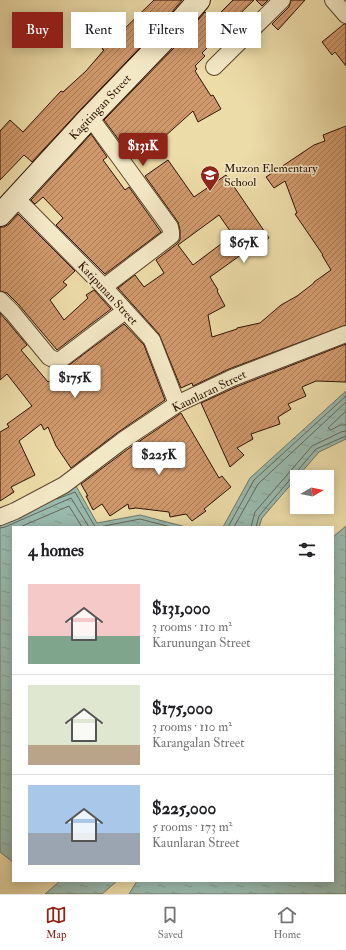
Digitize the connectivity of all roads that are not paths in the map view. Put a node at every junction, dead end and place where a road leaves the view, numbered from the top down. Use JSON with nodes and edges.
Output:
{"nodes":[{"id":1,"x":199,"y":0,"type":"edge"},
{"id":2,"x":282,"y":0,"type":"edge"},
{"id":3,"x":333,"y":0,"type":"edge"},
{"id":4,"x":346,"y":15,"type":"edge"},
{"id":5,"x":214,"y":67,"type":"dead end"},
{"id":6,"x":90,"y":117,"type":"junction"},
{"id":7,"x":16,"y":198,"type":"junction"},
{"id":8,"x":0,"y":215,"type":"edge"},
{"id":9,"x":104,"y":287,"type":"junction"},
{"id":10,"x":0,"y":300,"type":"edge"},
{"id":11,"x":125,"y":311,"type":"junction"},
{"id":12,"x":346,"y":334,"type":"edge"},
{"id":13,"x":177,"y":404,"type":"junction"},
{"id":14,"x":0,"y":517,"type":"edge"}],
"edges":[{"from":1,"to":6,"type":"street","name":"Kagitingan Street"},
{"from":2,"to":5,"type":"street"},
{"from":3,"to":4,"type":"street"},
{"from":6,"to":7,"type":"street","name":"Kagitingan Street"},
{"from":6,"to":9,"type":"street"},
{"from":7,"to":8,"type":"street","name":"Kagitingan Street"},
{"from":7,"to":9,"type":"street","name":"Katipunan Street"},
{"from":9,"to":11,"type":"street","name":"Katipunan Street"},
{"from":10,"to":11,"type":"street"},
{"from":11,"to":13,"type":"street","name":"Katipunan Street"},
{"from":12,"to":13,"type":"street","name":"Kaunlaran Street"},
{"from":13,"to":14,"type":"street","name":"Kaunlaran Street"}]}
